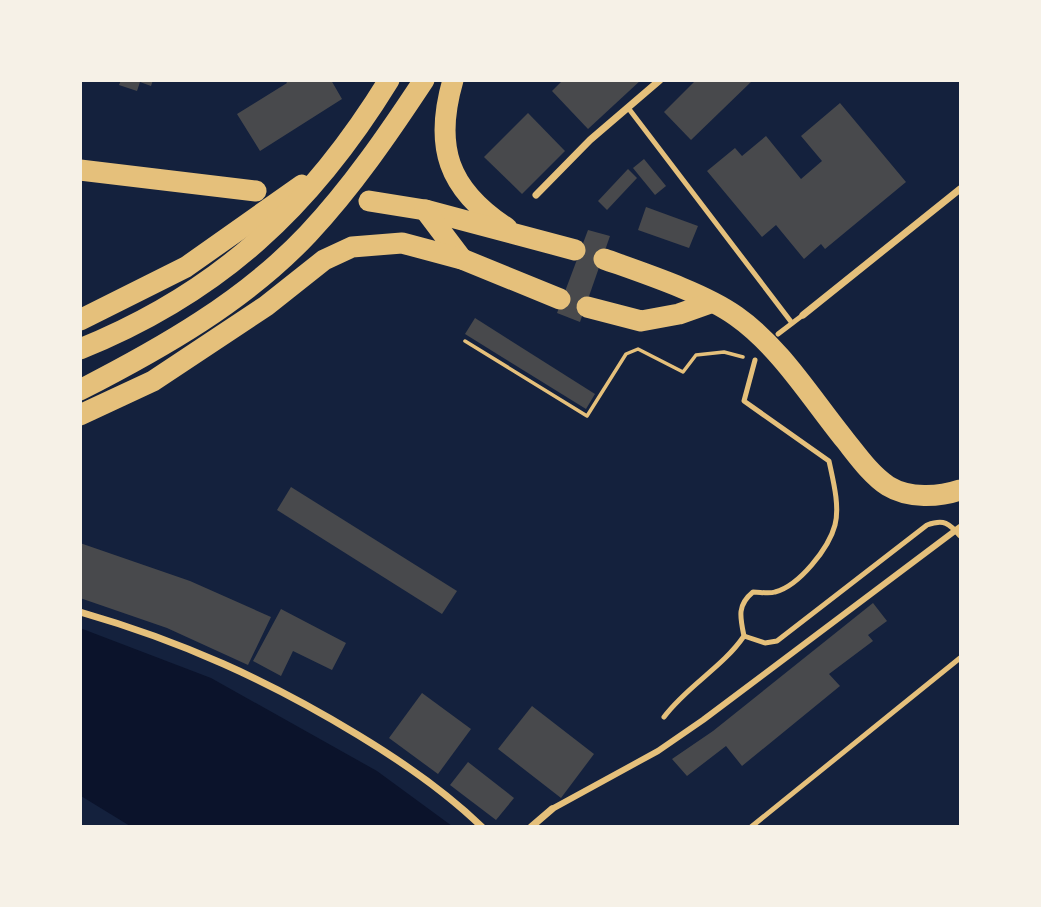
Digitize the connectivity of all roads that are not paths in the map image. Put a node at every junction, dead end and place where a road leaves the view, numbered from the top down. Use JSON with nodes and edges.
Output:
{"nodes":[{"id":1,"x":389,"y":80,"type":"edge"},
{"id":2,"x":424,"y":80,"type":"edge"},
{"id":3,"x":453,"y":80,"type":"edge"},
{"id":4,"x":660,"y":80,"type":"edge"},
{"id":5,"x":629,"y":109,"type":"junction"},
{"id":6,"x":336,"y":159,"type":"junction"},
{"id":7,"x":80,"y":170,"type":"edge"},
{"id":8,"x":961,"y":190,"type":"edge"},
{"id":9,"x":256,"y":191,"type":"dead end"},
{"id":10,"x":536,"y":195,"type":"dead end"},
{"id":11,"x":369,"y":201,"type":"dead end"},
{"id":12,"x":425,"y":210,"type":"junction"},
{"id":13,"x":517,"y":235,"type":"junction"},
{"id":14,"x":575,"y":250,"type":"dead end"},
{"id":15,"x":462,"y":259,"type":"junction"},
{"id":16,"x":604,"y":259,"type":"dead end"},
{"id":17,"x":560,"y":299,"type":"dead end"},
{"id":18,"x":710,"y":303,"type":"junction"},
{"id":19,"x":587,"y":307,"type":"dead end"},
{"id":20,"x":803,"y":315,"type":"joint"},
{"id":21,"x":80,"y":320,"type":"edge"},
{"id":22,"x":792,"y":323,"type":"junction"},
{"id":23,"x":770,"y":336,"type":"junction"},
{"id":24,"x":80,"y":349,"type":"edge"},
{"id":25,"x":755,"y":360,"type":"road end"},
{"id":26,"x":80,"y":390,"type":"edge"},
{"id":27,"x":80,"y":415,"type":"edge"},
{"id":28,"x":961,"y":490,"type":"edge"},
{"id":29,"x":961,"y":527,"type":"edge"},
{"id":30,"x":961,"y":536,"type":"edge"},
{"id":31,"x":80,"y":612,"type":"edge"},
{"id":32,"x":744,"y":636,"type":"junction"},
{"id":33,"x":961,"y":658,"type":"edge"},
{"id":34,"x":664,"y":717,"type":"dead end"},
{"id":35,"x":552,"y":809,"type":"joint"},
{"id":36,"x":482,"y":827,"type":"edge"},
{"id":37,"x":531,"y":827,"type":"edge"},
{"id":38,"x":751,"y":827,"type":"edge"}],
"edges":[{"from":1,"to":6,"type":"highway"},
{"from":2,"to":26,"type":"highway"},
{"from":3,"to":13,"type":"highway"},
{"from":4,"to":5,"type":"street"},
{"from":5,"to":10,"type":"street"},
{"from":5,"to":22,"type":"lane"},
{"from":6,"to":21,"type":"highway"},
{"from":6,"to":24,"type":"highway"},
{"from":7,"to":9,"type":"highway"},
{"from":8,"to":20,"type":"street"},
{"from":11,"to":12,"type":"highway"},
{"from":12,"to":13,"type":"highway"},
{"from":12,"to":15,"type":"highway"},
{"from":13,"to":14,"type":"highway"},
{"from":15,"to":17,"type":"highway"},
{"from":15,"to":27,"type":"highway"},
{"from":16,"to":18,"type":"highway"},
{"from":18,"to":19,"type":"highway"},
{"from":18,"to":23,"type":"highway"},
{"from":20,"to":22,"type":"lane"},
{"from":22,"to":23,"type":"lane"},
{"from":23,"to":28,"type":"highway"},
{"from":25,"to":32,"type":"lane"},
{"from":29,"to":35,"type":"street"},
{"from":30,"to":32,"type":"lane"},
{"from":31,"to":36,"type":"street"},
{"from":32,"to":34,"type":"lane"},
{"from":33,"to":38,"type":"lane"},
{"from":35,"to":37,"type":"street"}]}
